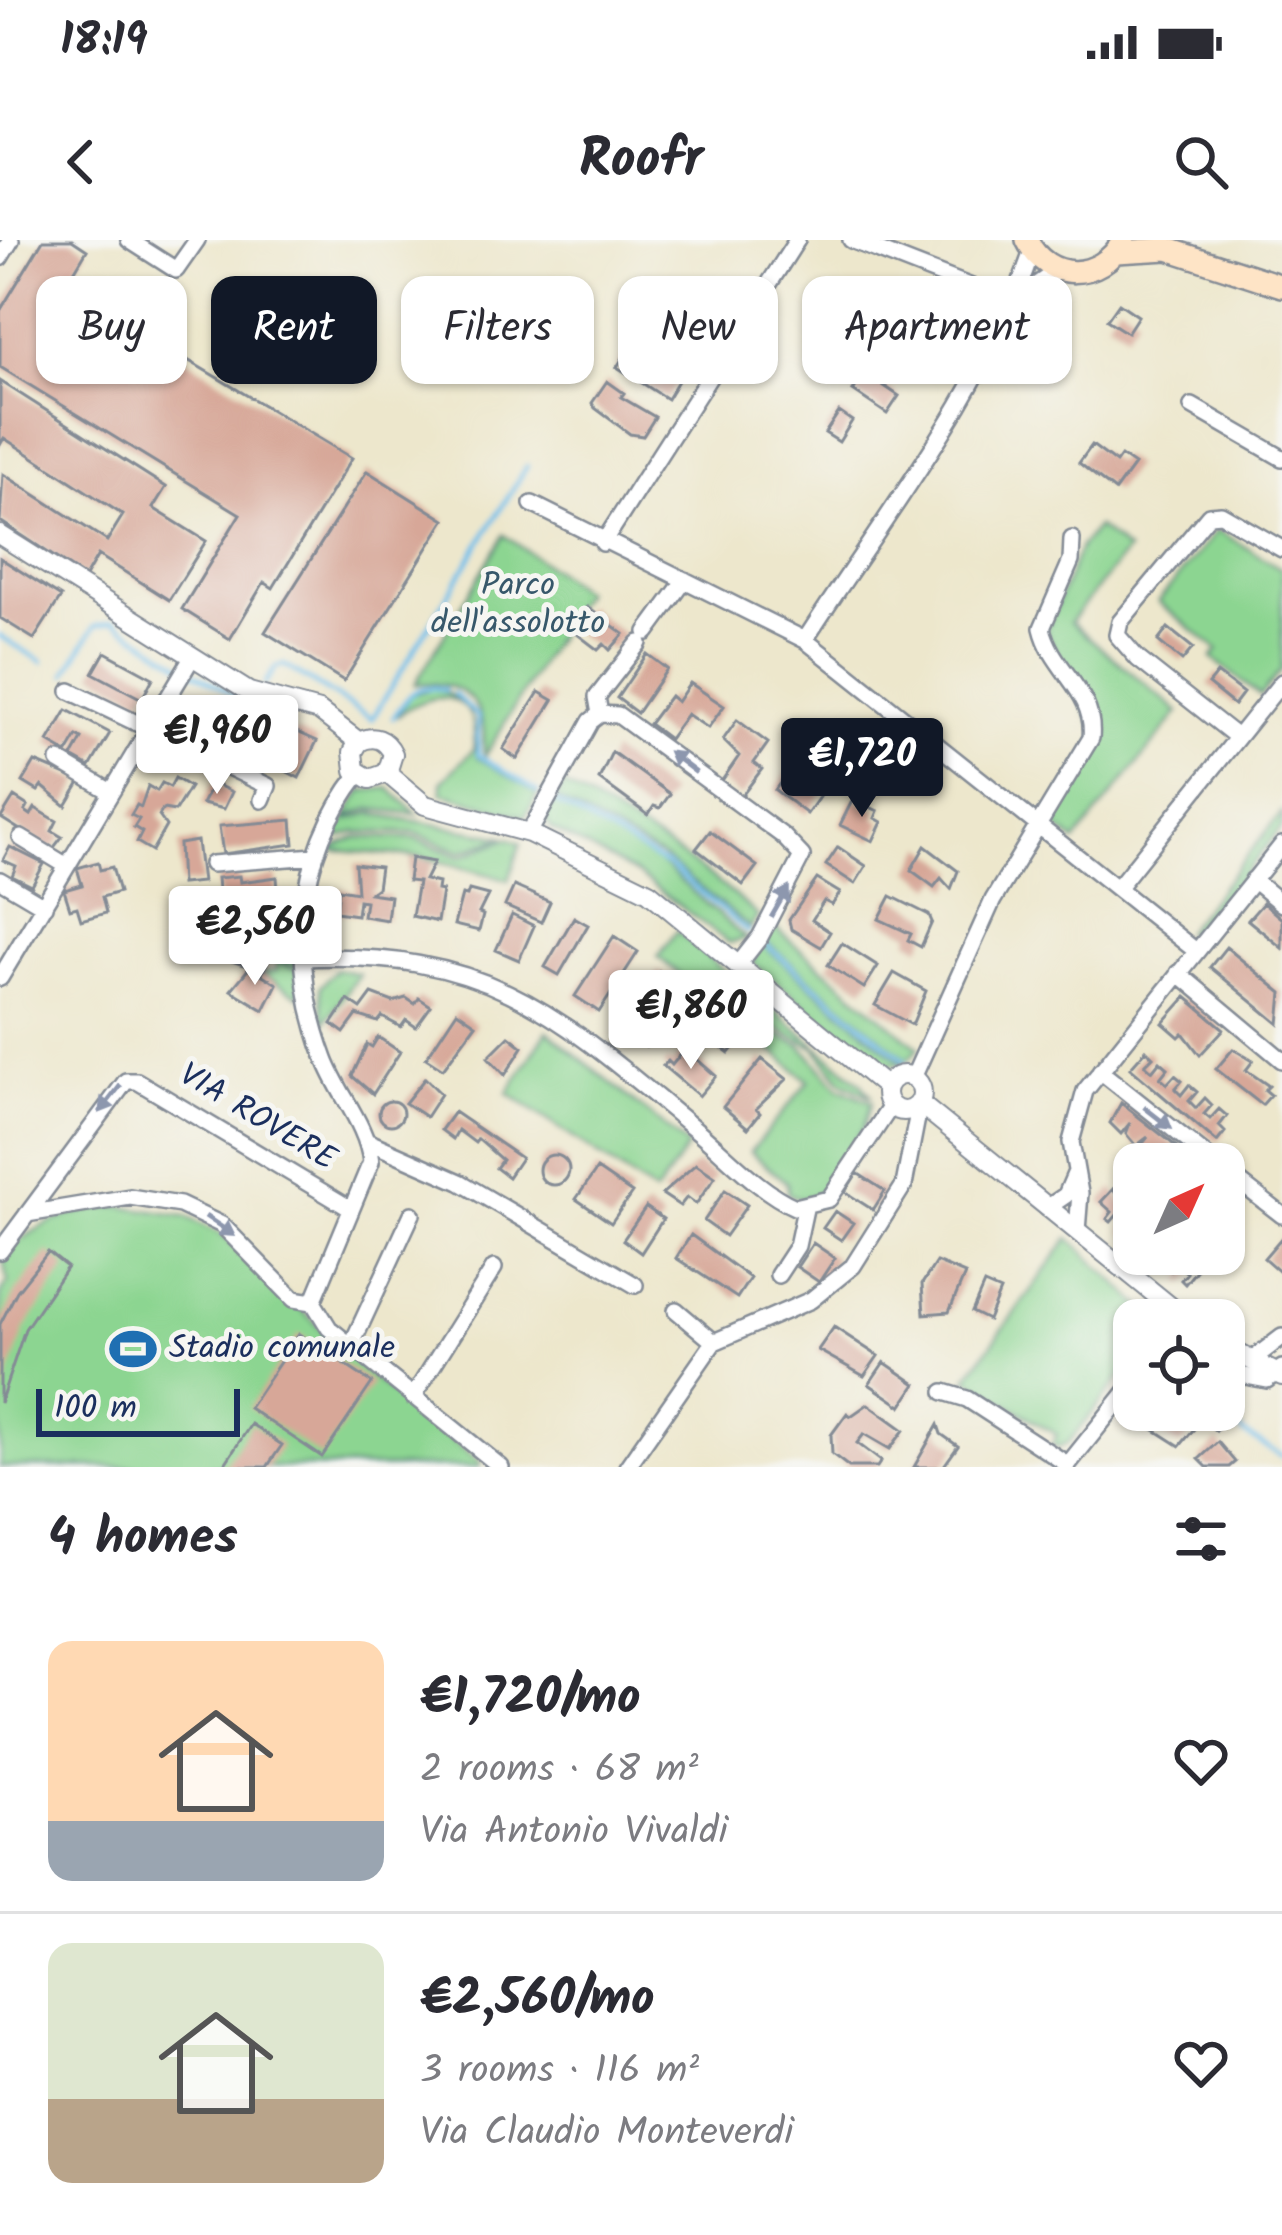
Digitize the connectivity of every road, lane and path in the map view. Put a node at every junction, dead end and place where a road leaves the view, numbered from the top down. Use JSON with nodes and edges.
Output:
{"nodes":[{"id":1,"x":11,"y":240,"type":"edge"},
{"id":2,"x":129,"y":240,"type":"edge"},
{"id":3,"x":196,"y":240,"type":"edge"},
{"id":4,"x":797,"y":240,"type":"edge"},
{"id":5,"x":851,"y":240,"type":"edge"},
{"id":6,"x":1163,"y":244,"type":"edge"},
{"id":7,"x":1029,"y":245,"type":"edge"},
{"id":8,"x":1120,"y":246,"type":"edge"},
{"id":9,"x":0,"y":259,"type":"edge"},
{"id":10,"x":1058,"y":270,"type":"junction"},
{"id":11,"x":943,"y":276,"type":"edge"},
{"id":12,"x":1021,"y":276,"type":"edge"},
{"id":13,"x":1050,"y":276,"type":"edge"},
{"id":14,"x":1282,"y":286,"type":"edge"},
{"id":15,"x":963,"y":384,"type":"edge"},
{"id":16,"x":1192,"y":406,"type":"dead end"},
{"id":17,"x":1282,"y":458,"type":"edge"},
{"id":18,"x":532,"y":504,"type":"dead end"},
{"id":19,"x":0,"y":535,"type":"edge"},
{"id":20,"x":1072,"y":539,"type":"dead end"},
{"id":21,"x":603,"y":543,"type":"junction"},
{"id":22,"x":1282,"y":549,"type":"edge"},
{"id":23,"x":686,"y":580,"type":"junction"},
{"id":24,"x":805,"y":640,"type":"junction"},
{"id":25,"x":189,"y":664,"type":"junction"},
{"id":26,"x":1282,"y":682,"type":"edge"},
{"id":27,"x":70,"y":691,"type":"dead end"},
{"id":28,"x":600,"y":714,"type":"junction"},
{"id":29,"x":148,"y":730,"type":"junction"},
{"id":30,"x":1237,"y":737,"type":"junction"},
{"id":31,"x":359,"y":742,"type":"junction"},
{"id":32,"x":59,"y":761,"type":"dead end"},
{"id":33,"x":387,"y":773,"type":"junction"},
{"id":34,"x":359,"y":774,"type":"junction"},
{"id":35,"x":111,"y":792,"type":"junction"},
{"id":36,"x":262,"y":800,"type":"dead end"},
{"id":37,"x":1037,"y":824,"type":"junction"},
{"id":38,"x":529,"y":833,"type":"junction"},
{"id":39,"x":21,"y":838,"type":"dead end"},
{"id":40,"x":1282,"y":844,"type":"edge"},
{"id":41,"x":315,"y":856,"type":"junction"},
{"id":42,"x":212,"y":864,"type":"dead end"},
{"id":43,"x":67,"y":866,"type":"junction"},
{"id":44,"x":0,"y":880,"type":"edge"},
{"id":45,"x":1253,"y":880,"type":"junction"},
{"id":46,"x":1118,"y":886,"type":"junction"},
{"id":47,"x":1282,"y":904,"type":"edge"},
{"id":48,"x":44,"y":906,"type":"junction"},
{"id":49,"x":1196,"y":951,"type":"junction"},
{"id":50,"x":303,"y":958,"type":"junction"},
{"id":51,"x":738,"y":965,"type":"junction"},
{"id":52,"x":1178,"y":973,"type":"junction"},
{"id":53,"x":0,"y":978,"type":"edge"},
{"id":54,"x":1282,"y":1060,"type":"edge"},
{"id":55,"x":1100,"y":1071,"type":"junction"},
{"id":56,"x":913,"y":1078,"type":"junction"},
{"id":57,"x":889,"y":1097,"type":"junction"},
{"id":58,"x":916,"y":1106,"type":"junction"},
{"id":59,"x":367,"y":1141,"type":"junction"},
{"id":60,"x":1191,"y":1143,"type":"edge"},
{"id":61,"x":1075,"y":1174,"type":"junction"},
{"id":62,"x":1245,"y":1186,"type":"edge"},
{"id":63,"x":805,"y":1208,"type":"junction"},
{"id":64,"x":1047,"y":1208,"type":"junction"},
{"id":65,"x":351,"y":1209,"type":"junction"},
{"id":66,"x":1275,"y":1210,"type":"edge"},
{"id":67,"x":27,"y":1214,"type":"junction"},
{"id":68,"x":412,"y":1214,"type":"dead end"},
{"id":69,"x":1077,"y":1232,"type":"junction"},
{"id":70,"x":0,"y":1251,"type":"edge"},
{"id":71,"x":494,"y":1268,"type":"dead end"},
{"id":72,"x":778,"y":1275,"type":"dead end"},
{"id":73,"x":634,"y":1285,"type":"dead end"},
{"id":74,"x":1157,"y":1299,"type":"edge"},
{"id":75,"x":313,"y":1303,"type":"junction"},
{"id":76,"x":676,"y":1310,"type":"dead end"},
{"id":77,"x":1282,"y":1337,"type":"edge"},
{"id":78,"x":714,"y":1342,"type":"junction"},
{"id":79,"x":351,"y":1346,"type":"junction"},
{"id":80,"x":1245,"y":1355,"type":"edge"},
{"id":81,"x":1253,"y":1359,"type":"junction"},
{"id":82,"x":1281,"y":1372,"type":"edge"},
{"id":83,"x":1245,"y":1376,"type":"edge"},
{"id":84,"x":944,"y":1392,"type":"dead end"},
{"id":85,"x":413,"y":1397,"type":"junction"},
{"id":86,"x":1113,"y":1408,"type":"edge"},
{"id":87,"x":1066,"y":1466,"type":"edge"},
{"id":88,"x":501,"y":1467,"type":"edge"},
{"id":89,"x":627,"y":1467,"type":"edge"}],
"edges":[{"from":1,"to":9,"type":"street"},
{"from":2,"to":3,"type":"street"},
{"from":4,"to":21,"type":"street"},
{"from":5,"to":11,"type":"street"},
{"from":6,"to":8,"type":"main road"},
{"from":6,"to":14,"type":"main road"},
{"from":7,"to":10,"type":"main road"},
{"from":7,"to":12,"type":"street"},
{"from":8,"to":10,"type":"main road"},
{"from":10,"to":13,"type":"street"},
{"from":15,"to":24,"type":"street"},
{"from":16,"to":17,"type":"street"},
{"from":18,"to":21,"type":"street"},
{"from":19,"to":25,"type":"street"},
{"from":20,"to":37,"type":"street"},
{"from":21,"to":23,"type":"street"},
{"from":22,"to":30,"type":"street"},
{"from":23,"to":24,"type":"street"},
{"from":23,"to":28,"type":"street"},
{"from":24,"to":37,"type":"street"},
{"from":25,"to":29,"type":"street"},
{"from":25,"to":31,"type":"street"},
{"from":26,"to":30,"type":"street"},
{"from":27,"to":29,"type":"street"},
{"from":28,"to":38,"type":"street"},
{"from":51,"to":28,"type":"street","one_way":true},
{"from":29,"to":35,"type":"street"},
{"from":29,"to":36,"type":"street"},
{"from":30,"to":46,"type":"street"},
{"from":31,"to":33,"type":"street"},
{"from":31,"to":34,"type":"street"},
{"from":32,"to":35,"type":"street"},
{"from":33,"to":34,"type":"street"},
{"from":33,"to":38,"type":"street"},
{"from":34,"to":41,"type":"street"},
{"from":35,"to":43,"type":"street"},
{"from":37,"to":46,"type":"street"},
{"from":37,"to":56,"type":"street"},
{"from":38,"to":51,"type":"street"},
{"from":39,"to":43,"type":"street"},
{"from":40,"to":45,"type":"street"},
{"from":41,"to":42,"type":"street"},
{"from":41,"to":50,"type":"street"},
{"from":43,"to":48,"type":"street"},
{"from":44,"to":48,"type":"street"},
{"from":45,"to":47,"type":"street"},
{"from":45,"to":49,"type":"street"},
{"from":46,"to":49,"type":"street"},
{"from":48,"to":53,"type":"street"},
{"from":49,"to":52,"type":"street"},
{"from":50,"to":59,"type":"street"},
{"from":50,"to":63,"type":"street"},
{"from":51,"to":57,"type":"street"},
{"from":52,"to":54,"type":"street"},
{"from":52,"to":55,"type":"street"},
{"from":55,"to":60,"type":"street","one_way":true},
{"from":55,"to":61,"type":"street"},
{"from":56,"to":57,"type":"street"},
{"from":56,"to":58,"type":"street"},
{"from":57,"to":58,"type":"street"},
{"from":57,"to":63,"type":"street"},
{"from":58,"to":64,"type":"street"},
{"from":58,"to":78,"type":"street"},
{"from":59,"to":65,"type":"street"},
{"from":59,"to":73,"type":"street"},
{"from":61,"to":64,"type":"street"},
{"from":61,"to":69,"type":"street"},
{"from":62,"to":66,"type":"street"},
{"from":63,"to":72,"type":"street"},
{"from":64,"to":69,"type":"street"},
{"from":65,"to":67,"type":"street","name":"VIA ROVERE","one_way":true},
{"from":65,"to":75,"type":"street","name":"VIA ROVERE"},
{"from":67,"to":70,"type":"street"},
{"from":67,"to":75,"type":"street","one_way":true},
{"from":68,"to":79,"type":"street"},
{"from":69,"to":74,"type":"street"},
{"from":71,"to":85,"type":"street"},
{"from":75,"to":79,"type":"street"},
{"from":76,"to":78,"type":"street"},
{"from":77,"to":81,"type":"street"},
{"from":78,"to":89,"type":"street"},
{"from":79,"to":85,"type":"street"},
{"from":80,"to":81,"type":"street"},
{"from":81,"to":82,"type":"street"},
{"from":82,"to":83,"type":"street"},
{"from":84,"to":87,"type":"street"},
{"from":85,"to":88,"type":"street"},
{"from":86,"to":87,"type":"street"}]}
